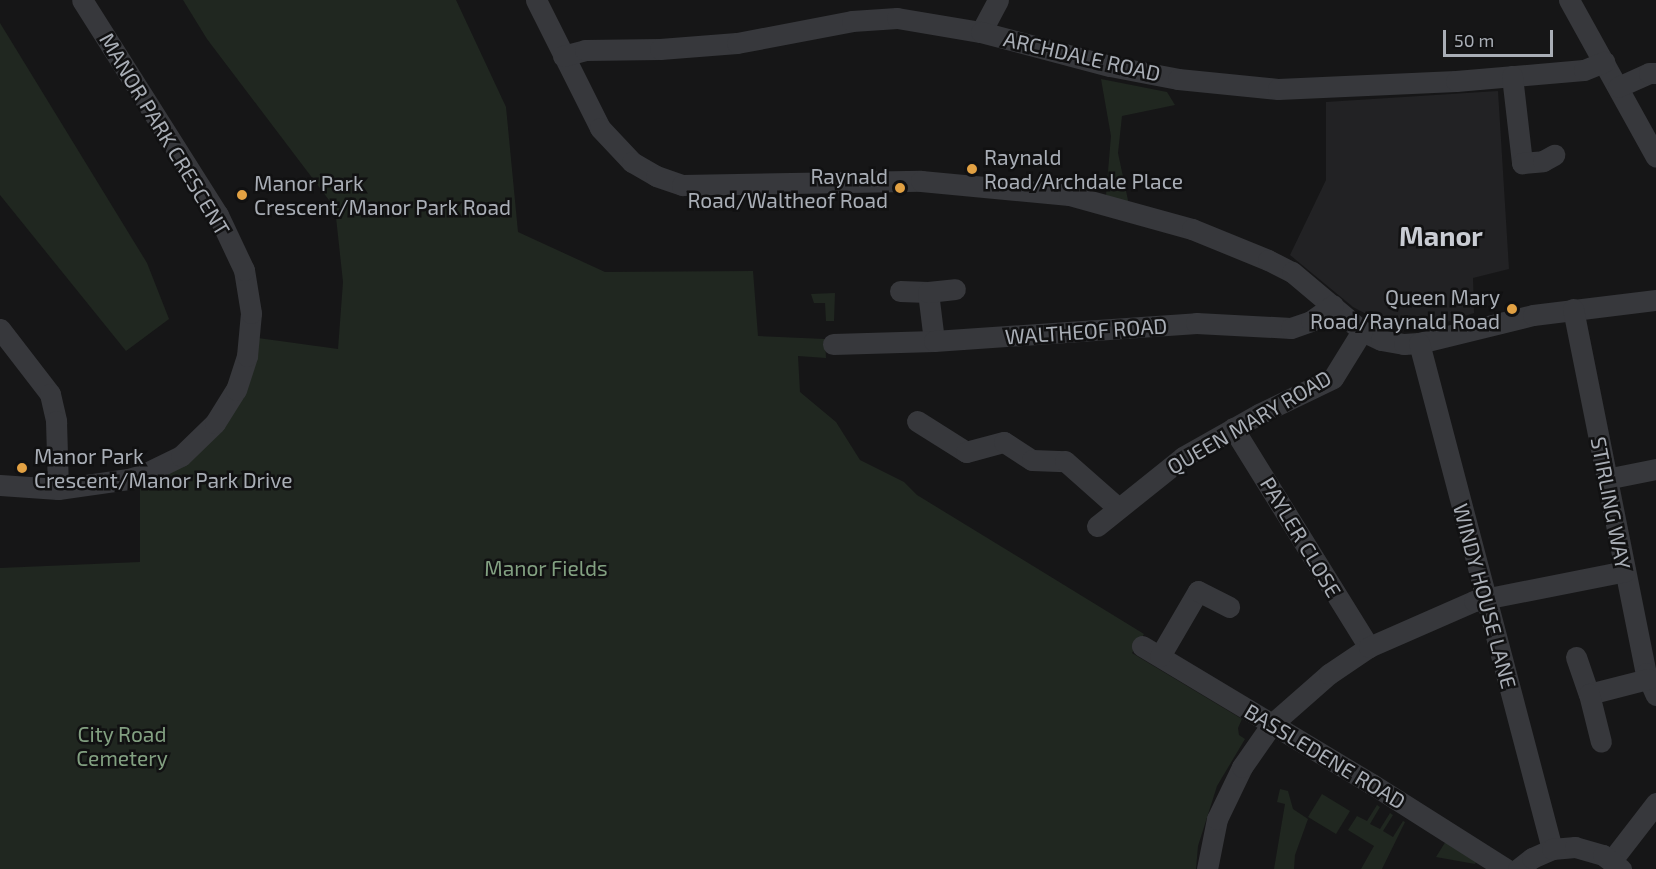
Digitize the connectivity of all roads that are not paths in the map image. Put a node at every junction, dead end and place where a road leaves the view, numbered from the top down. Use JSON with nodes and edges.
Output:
{"nodes":[{"id":1,"x":82,"y":0,"type":"edge"},
{"id":2,"x":536,"y":0,"type":"edge"},
{"id":3,"x":998,"y":0,"type":"edge"},
{"id":4,"x":1569,"y":0,"type":"edge"},
{"id":5,"x":981,"y":32,"type":"junction"},
{"id":6,"x":563,"y":56,"type":"junction"},
{"id":7,"x":1604,"y":63,"type":"junction"},
{"id":8,"x":1656,"y":74,"type":"edge"},
{"id":9,"x":1512,"y":76,"type":"junction"},
{"id":10,"x":1618,"y":87,"type":"junction"},
{"id":11,"x":1554,"y":155,"type":"dead end"},
{"id":12,"x":1656,"y":157,"type":"edge"},
{"id":13,"x":955,"y":289,"type":"dead end"},
{"id":14,"x":900,"y":291,"type":"dead end"},
{"id":15,"x":928,"y":292,"type":"junction"},
{"id":16,"x":1656,"y":300,"type":"edge"},
{"id":17,"x":1332,"y":305,"type":"junction"},
{"id":18,"x":1573,"y":309,"type":"junction"},
{"id":19,"x":0,"y":329,"type":"edge"},
{"id":20,"x":1362,"y":331,"type":"junction"},
{"id":21,"x":934,"y":341,"type":"junction"},
{"id":22,"x":1419,"y":343,"type":"junction"},
{"id":23,"x":833,"y":344,"type":"dead end"},
{"id":24,"x":917,"y":421,"type":"dead end"},
{"id":25,"x":1233,"y":428,"type":"junction"},
{"id":26,"x":1656,"y":469,"type":"edge"},
{"id":27,"x":1606,"y":479,"type":"junction"},
{"id":28,"x":0,"y":486,"type":"edge"},
{"id":29,"x":58,"y":489,"type":"junction"},
{"id":30,"x":1117,"y":507,"type":"junction"},
{"id":31,"x":1097,"y":526,"type":"dead end"},
{"id":32,"x":1625,"y":571,"type":"junction"},
{"id":33,"x":1486,"y":599,"type":"junction"},
{"id":34,"x":1229,"y":606,"type":"dead end"},
{"id":35,"x":1369,"y":647,"type":"junction"},
{"id":36,"x":1576,"y":657,"type":"dead end"},
{"id":37,"x":1652,"y":687,"type":"edge"},
{"id":38,"x":1589,"y":694,"type":"junction"},
{"id":39,"x":1272,"y":724,"type":"junction"},
{"id":40,"x":1602,"y":742,"type":"dead end"},
{"id":41,"x":1656,"y":803,"type":"edge"},
{"id":42,"x":1552,"y":849,"type":"junction"},
{"id":43,"x":1617,"y":865,"type":"edge"},
{"id":44,"x":1207,"y":869,"type":"edge"},
{"id":45,"x":1506,"y":869,"type":"edge"},
{"id":46,"x":1518,"y":869,"type":"edge"}],
"edges":[{"from":1,"to":29,"type":"street","name":"MANOR PARK CRESCENT"},
{"from":2,"to":6,"type":"street"},
{"from":3,"to":5,"type":"street"},
{"from":4,"to":7,"type":"street"},
{"from":5,"to":6,"type":"street","name":"ARCHDALE ROAD"},
{"from":5,"to":9,"type":"street","name":"ARCHDALE ROAD"},
{"from":6,"to":17,"type":"street"},
{"from":7,"to":9,"type":"street","name":"ARCHDALE ROAD"},
{"from":7,"to":10,"type":"street"},
{"from":8,"to":10,"type":"street"},
{"from":9,"to":11,"type":"street"},
{"from":10,"to":12,"type":"street"},
{"from":13,"to":15,"type":"street"},
{"from":14,"to":15,"type":"street"},
{"from":15,"to":21,"type":"street"},
{"from":16,"to":18,"type":"street"},
{"from":17,"to":20,"type":"street"},
{"from":17,"to":21,"type":"street","name":"WALTHEOF ROAD"},
{"from":18,"to":22,"type":"street"},
{"from":18,"to":27,"type":"street","name":"STIRLING WAY"},
{"from":19,"to":29,"type":"street"},
{"from":20,"to":22,"type":"street"},
{"from":20,"to":25,"type":"street","name":"QUEEN MARY ROAD"},
{"from":21,"to":23,"type":"street","name":"WALTHEOF ROAD"},
{"from":22,"to":33,"type":"street","name":"WINDY HOUSE LANE"},
{"from":24,"to":30,"type":"street"},
{"from":25,"to":30,"type":"street","name":"QUEEN MARY ROAD"},
{"from":25,"to":35,"type":"street","name":"PAYLER CLOSE"},
{"from":26,"to":27,"type":"street"},
{"from":27,"to":32,"type":"street","name":"STIRLING WAY"},
{"from":28,"to":29,"type":"street","name":"MANOR PARK CRESCENT"},
{"from":30,"to":31,"type":"street","name":"QUEEN MARY ROAD"},
{"from":32,"to":33,"type":"street"},
{"from":32,"to":37,"type":"street","name":"STIRLING WAY"},
{"from":33,"to":35,"type":"street"},
{"from":33,"to":42,"type":"street","name":"WINDY HOUSE LANE"},
{"from":34,"to":39,"type":"street","name":"BASSLEDENE ROAD"},
{"from":35,"to":39,"type":"street"},
{"from":36,"to":38,"type":"street"},
{"from":37,"to":38,"type":"street"},
{"from":38,"to":40,"type":"street"},
{"from":39,"to":44,"type":"street"},
{"from":39,"to":45,"type":"street","name":"BASSLEDENE ROAD"},
{"from":41,"to":43,"type":"street"},
{"from":42,"to":43,"type":"street"},
{"from":42,"to":46,"type":"street"}]}
